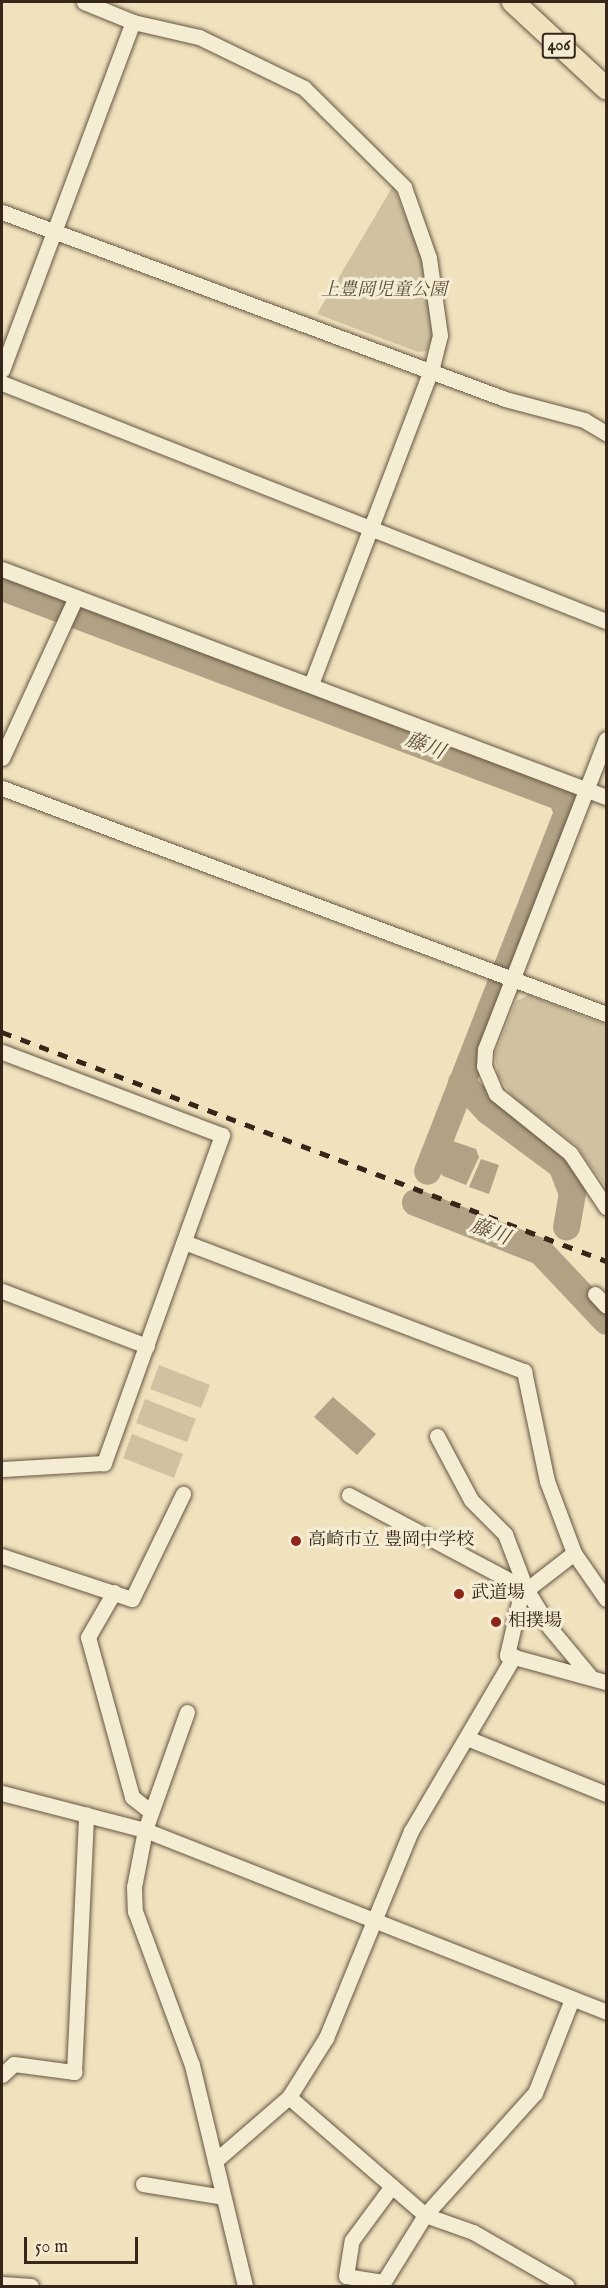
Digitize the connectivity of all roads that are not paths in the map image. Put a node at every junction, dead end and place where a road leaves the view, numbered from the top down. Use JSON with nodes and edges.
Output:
{"nodes":[{"id":1,"x":84,"y":2,"type":"edge"},
{"id":2,"x":513,"y":2,"type":"edge"},
{"id":3,"x":133,"y":22,"type":"junction"},
{"id":4,"x":606,"y":88,"type":"edge"},
{"id":5,"x":2,"y":212,"type":"edge"},
{"id":6,"x":54,"y":232,"type":"junction"},
{"id":7,"x":2,"y":370,"type":"edge"},
{"id":8,"x":431,"y":370,"type":"junction"},
{"id":9,"x":2,"y":383,"type":"edge"},
{"id":10,"x":606,"y":434,"type":"edge"},
{"id":11,"x":371,"y":528,"type":"junction"},
{"id":12,"x":2,"y":569,"type":"edge"},
{"id":13,"x":76,"y":597,"type":"junction"},
{"id":14,"x":606,"y":621,"type":"edge"},
{"id":15,"x":311,"y":685,"type":"junction"},
{"id":16,"x":606,"y":739,"type":"edge"},
{"id":17,"x":2,"y":758,"type":"edge"},
{"id":18,"x":2,"y":788,"type":"edge"},
{"id":19,"x":587,"y":790,"type":"junction"},
{"id":20,"x":606,"y":797,"type":"edge"},
{"id":21,"x":512,"y":979,"type":"junction"},
{"id":22,"x":606,"y":1014,"type":"edge"},
{"id":23,"x":2,"y":1052,"type":"edge"},
{"id":24,"x":606,"y":1207,"type":"edge"},
{"id":25,"x":184,"y":1242,"type":"junction"},
{"id":26,"x":2,"y":1291,"type":"edge"},
{"id":27,"x":596,"y":1294,"type":"dead end"},
{"id":28,"x":606,"y":1306,"type":"edge"},
{"id":29,"x":147,"y":1346,"type":"junction"},
{"id":30,"x":437,"y":1436,"type":"dead end"},
{"id":31,"x":2,"y":1469,"type":"edge"},
{"id":32,"x":183,"y":1494,"type":"dead end"},
{"id":33,"x":348,"y":1495,"type":"dead end"},
{"id":34,"x":574,"y":1552,"type":"junction"},
{"id":35,"x":2,"y":1556,"type":"edge"},
{"id":36,"x":526,"y":1589,"type":"junction"},
{"id":37,"x":114,"y":1592,"type":"junction"},
{"id":38,"x":606,"y":1599,"type":"edge"},
{"id":39,"x":514,"y":1656,"type":"junction"},
{"id":40,"x":589,"y":1675,"type":"junction"},
{"id":41,"x":606,"y":1682,"type":"edge"},
{"id":42,"x":187,"y":1712,"type":"dead end"},
{"id":43,"x":467,"y":1738,"type":"junction"},
{"id":44,"x":2,"y":1792,"type":"edge"},
{"id":45,"x":606,"y":1794,"type":"edge"},
{"id":46,"x":151,"y":1812,"type":"junction"},
{"id":47,"x":86,"y":1814,"type":"junction"},
{"id":48,"x":145,"y":1830,"type":"junction"},
{"id":49,"x":376,"y":1921,"type":"junction"},
{"id":50,"x":572,"y":1999,"type":"junction"},
{"id":51,"x":606,"y":2012,"type":"edge"},
{"id":52,"x":2,"y":2075,"type":"edge"},
{"id":53,"x":289,"y":2097,"type":"junction"},
{"id":54,"x":216,"y":2161,"type":"junction"},
{"id":55,"x":143,"y":2184,"type":"dead end"},
{"id":56,"x":392,"y":2186,"type":"junction"},
{"id":57,"x":223,"y":2197,"type":"junction"},
{"id":58,"x":425,"y":2215,"type":"junction"},
{"id":59,"x":2,"y":2284,"type":"edge"},
{"id":60,"x":382,"y":2284,"type":"edge"},
{"id":61,"x":31,"y":2286,"type":"edge"},
{"id":62,"x":245,"y":2286,"type":"edge"},
{"id":63,"x":567,"y":2286,"type":"edge"}],
"edges":[{"from":1,"to":3,"type":"street"},
{"from":2,"to":4,"type":"highway","number":"406"},
{"from":3,"to":6,"type":"street"},
{"from":3,"to":8,"type":"street"},
{"from":5,"to":6,"type":"street"},
{"from":6,"to":7,"type":"street"},
{"from":6,"to":8,"type":"street"},
{"from":8,"to":10,"type":"street"},
{"from":8,"to":11,"type":"street"},
{"from":9,"to":11,"type":"street"},
{"from":11,"to":14,"type":"street"},
{"from":11,"to":15,"type":"street"},
{"from":12,"to":13,"type":"street"},
{"from":13,"to":15,"type":"street"},
{"from":13,"to":17,"type":"street"},
{"from":15,"to":19,"type":"street"},
{"from":16,"to":19,"type":"street"},
{"from":18,"to":21,"type":"street"},
{"from":19,"to":20,"type":"street"},
{"from":19,"to":21,"type":"street"},
{"from":21,"to":22,"type":"street"},
{"from":21,"to":24,"type":"street"},
{"from":23,"to":25,"type":"street"},
{"from":25,"to":29,"type":"street"},
{"from":25,"to":34,"type":"street"},
{"from":26,"to":29,"type":"street"},
{"from":27,"to":28,"type":"street"},
{"from":29,"to":31,"type":"street"},
{"from":30,"to":36,"type":"street"},
{"from":32,"to":37,"type":"street"},
{"from":33,"to":36,"type":"street"},
{"from":34,"to":36,"type":"street"},
{"from":34,"to":38,"type":"street"},
{"from":35,"to":37,"type":"street"},
{"from":36,"to":39,"type":"street"},
{"from":36,"to":40,"type":"street"},
{"from":37,"to":46,"type":"street"},
{"from":39,"to":40,"type":"street"},
{"from":39,"to":43,"type":"street"},
{"from":40,"to":41,"type":"street"},
{"from":42,"to":46,"type":"street"},
{"from":43,"to":45,"type":"street"},
{"from":43,"to":49,"type":"street"},
{"from":44,"to":47,"type":"street"},
{"from":46,"to":48,"type":"street"},
{"from":47,"to":48,"type":"street"},
{"from":47,"to":52,"type":"street"},
{"from":48,"to":49,"type":"street"},
{"from":48,"to":54,"type":"street"},
{"from":49,"to":50,"type":"street"},
{"from":49,"to":53,"type":"street"},
{"from":50,"to":51,"type":"street"},
{"from":50,"to":58,"type":"street"},
{"from":53,"to":54,"type":"street"},
{"from":53,"to":56,"type":"street"},
{"from":54,"to":57,"type":"street"},
{"from":55,"to":57,"type":"street"},
{"from":56,"to":58,"type":"street"},
{"from":56,"to":60,"type":"street"},
{"from":57,"to":62,"type":"street"},
{"from":58,"to":60,"type":"street"},
{"from":58,"to":63,"type":"street"},
{"from":59,"to":61,"type":"street"}]}
